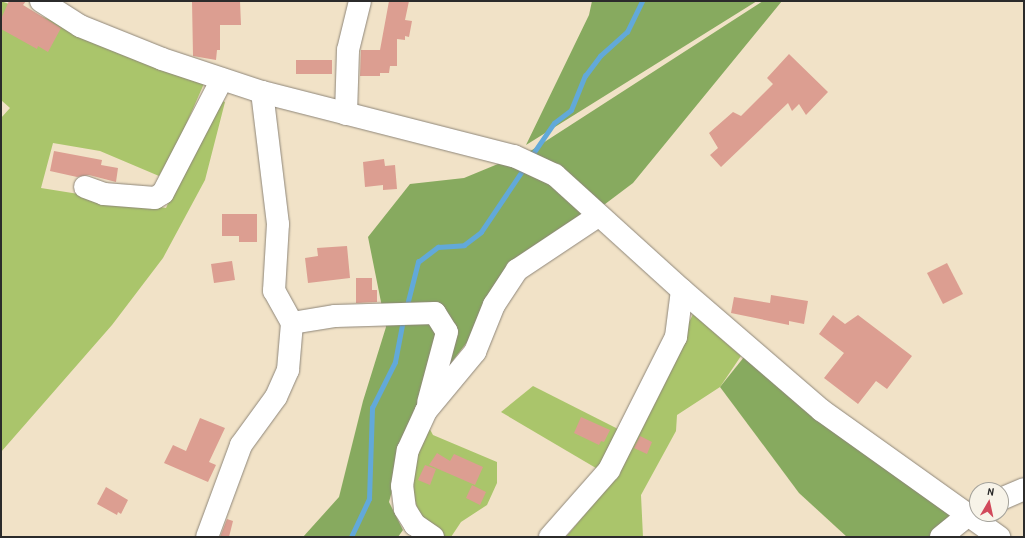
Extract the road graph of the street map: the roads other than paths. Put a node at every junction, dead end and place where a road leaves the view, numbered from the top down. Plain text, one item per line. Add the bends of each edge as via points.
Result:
1 (41, 1) edge
2 (360, 1) edge
3 (222, 79) junction
4 (262, 92) junction
5 (346, 114) junction
6 (85, 187) dead end
7 (598, 216) junction
8 (682, 290) junction
9 (292, 323) junction
10 (426, 411) junction
11 (1024, 489) edge
12 (1009, 496) edge
13 (969, 509) edge
14 (969, 515) edge
15 (983, 522) edge
16 (207, 537) edge
17 (433, 537) edge
18 (550, 537) edge
19 (941, 537) edge
20 (999, 537) edge

1 - 3 street via 80,26 162,59
2 - 5 street via 348,50
3 - 4 street
3 - 6 street via 163,193 156,198 104,194
4 - 5 street
4 - 9 street via 278,224 274,291
5 - 7 street via 514,156 555,175
7 - 8 street
7 - 10 street via 517,270 494,305 475,352
8 - 13 street via 821,410
8 - 18 street via 676,337 609,470
9 - 10 street via 335,316 434,313 447,332
9 - 16 street via 288,370 276,398 241,445
10 - 17 street via 408,450 402,486 405,509 415,525
11 - 12 street
14 - 19 street
15 - 20 street

